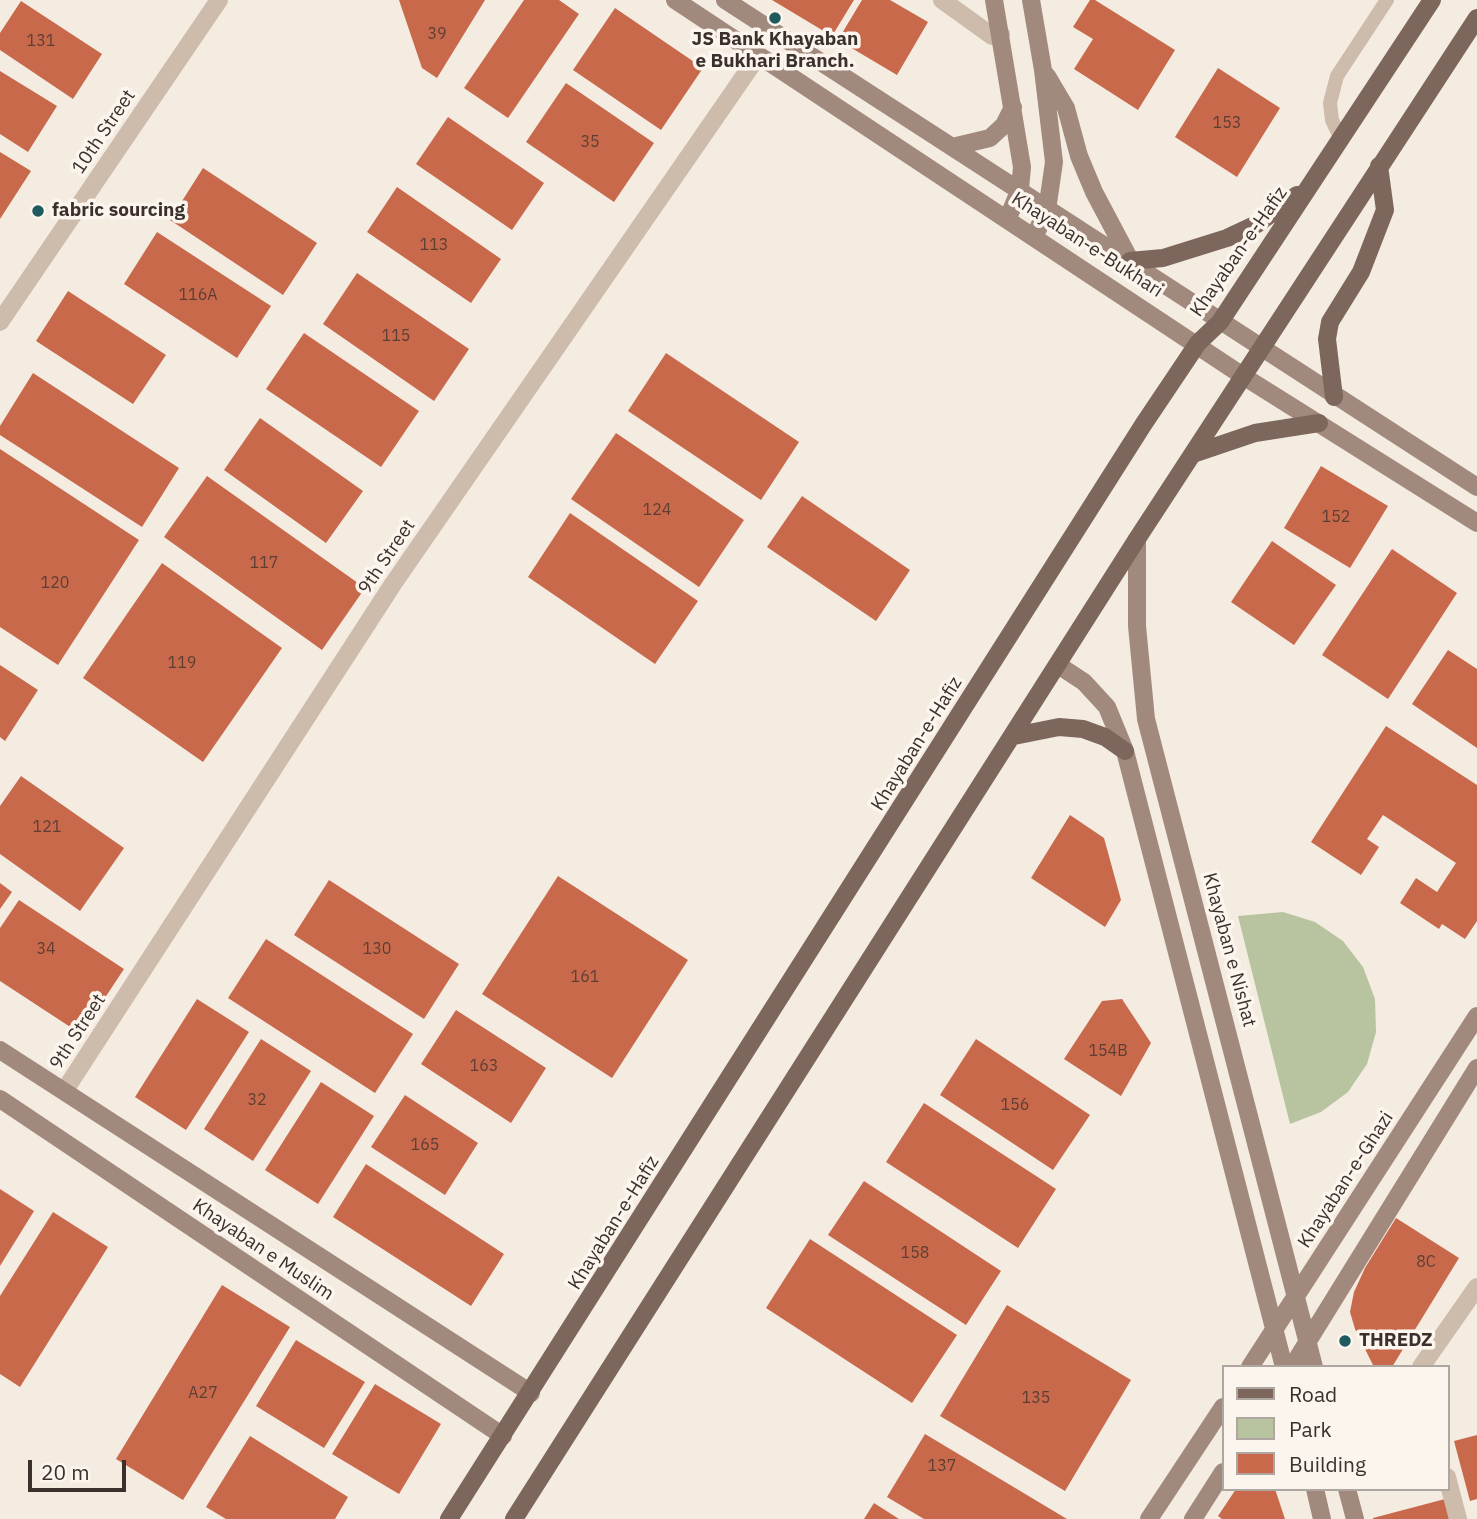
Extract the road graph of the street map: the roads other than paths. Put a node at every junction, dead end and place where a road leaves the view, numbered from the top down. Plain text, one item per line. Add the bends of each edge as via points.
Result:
1 (219, 0) edge
2 (675, 0) edge
3 (725, 0) edge
4 (942, 0) edge
5 (994, 0) edge
6 (1031, 0) edge
7 (1387, 0) edge
8 (1432, 0) edge
9 (1477, 18) edge
10 (1001, 34) junction
11 (758, 56) junction
12 (1043, 70) junction
13 (1013, 107) junction
14 (1341, 139) junction
15 (953, 147) junction
16 (1379, 166) junction
17 (1310, 184) junction
18 (1020, 188) junction
19 (1047, 210) junction
20 (1007, 218) junction
21 (1035, 236) junction
22 (1130, 261) junction
23 (1220, 321) junction
24 (0, 322) edge
25 (1198, 343) junction
26 (1261, 349) junction
27 (1243, 376) junction
28 (1334, 397) junction
29 (1319, 423) junction
30 (1193, 454) junction
31 (1477, 487) edge
32 (1477, 523) edge
33 (1137, 539) junction
34 (1058, 665) junction
35 (1014, 736) junction
36 (1125, 751) junction
37 (1477, 1016) edge
38 (0, 1050) edge
39 (1477, 1068) edge
40 (65, 1090) junction
41 (0, 1099) edge
42 (1477, 1287) edge
43 (1298, 1294) junction
44 (1275, 1328) junction
45 (1308, 1343) junction
46 (1251, 1365) edge
47 (1284, 1365) edge
48 (1293, 1365) edge
49 (1314, 1365) edge
50 (1422, 1365) edge
51 (531, 1393) junction
52 (1222, 1409) edge
53 (503, 1436) junction
54 (1222, 1474) edge
55 (1449, 1485) edge
56 (1315, 1491) edge
57 (1348, 1491) edge
58 (449, 1519) edge
59 (514, 1519) edge
60 (1149, 1519) edge
61 (1193, 1519) edge
62 (1322, 1519) edge
63 (1355, 1519) edge
64 (1458, 1519) edge

1 - 24 street, 10th Street
2 - 11 street, Khayaban-e-Bukhari
3 - 15 street, Khayaban-e-Bukhari
4 - 10 street via 992,36
5 - 10 street
6 - 12 street
7 - 14 lane via 1338,76 1331,103 1332,120
8 - 14 main road, Khayaban-e-Hafiz
9 - 16 main road
10 - 13 street
11 - 20 street, Khayaban-e-Bukhari
11 - 40 street, 9th Street via 393,584
12 - 19 street via 1054,162
12 - 22 street via 1066,108 1087,176
13 - 15 street via 990,138
13 - 18 street via 1021,151
14 - 17 main road, Khayaban-e-Hafiz
15 - 18 street, Khayaban-e-Bukhari
16 - 26 main road
16 - 28 main road via 1385,210 1361,272 1330,322 1327,339
17 - 22 main road via 1257,224 1227,238 1163,258
17 - 23 main road, Khayaban-e-Hafiz
18 - 19 street, Khayaban-e-Bukhari
18 - 20 street
19 - 21 street
19 - 22 street, Khayaban-e-Bukhari
20 - 21 street, Khayaban-e-Bukhari
21 - 25 street, Khayaban-e-Bukhari
22 - 23 street, Khayaban-e-Bukhari
23 - 25 main road, Khayaban-e-Hafiz
23 - 26 street, Khayaban-e-Bukhari
25 - 27 street, Khayaban-e-Bukhari
25 - 51 main road, Khayaban-e-Hafiz
26 - 27 main road
26 - 28 street, Khayaban-e-Bukhari
27 - 29 street, Khayaban-e-Bukhari
27 - 30 main road
28 - 31 street, Khayaban-e-Bukhari
29 - 30 main road via 1255,433
29 - 32 street, Khayaban-e-Bukhari
30 - 33 main road
33 - 34 main road
33 - 43 street, Khayaban e Nishat via 1137,626 1146,719
34 - 35 main road
34 - 36 street via 1084,682 1107,707
35 - 36 main road via 1059,727 1083,729
35 - 59 main road
36 - 44 street
37 - 43 street, Khayaban-e-Ghazi
38 - 40 street
39 - 45 street
40 - 51 street
41 - 53 street, Khayaban e Muslim
42 - 50 street
43 - 44 street, Khayaban-e-Ghazi
43 - 45 street, Khayaban e Nishat
44 - 46 street, Khayaban-e-Ghazi
44 - 47 street
45 - 48 street
45 - 49 street, Khayaban e Nishat
51 - 53 main road, Khayaban-e-Hafiz
52 - 60 street
53 - 58 main road, Khayaban-e-Hafiz
54 - 61 street
55 - 64 street
56 - 62 street
57 - 63 street

